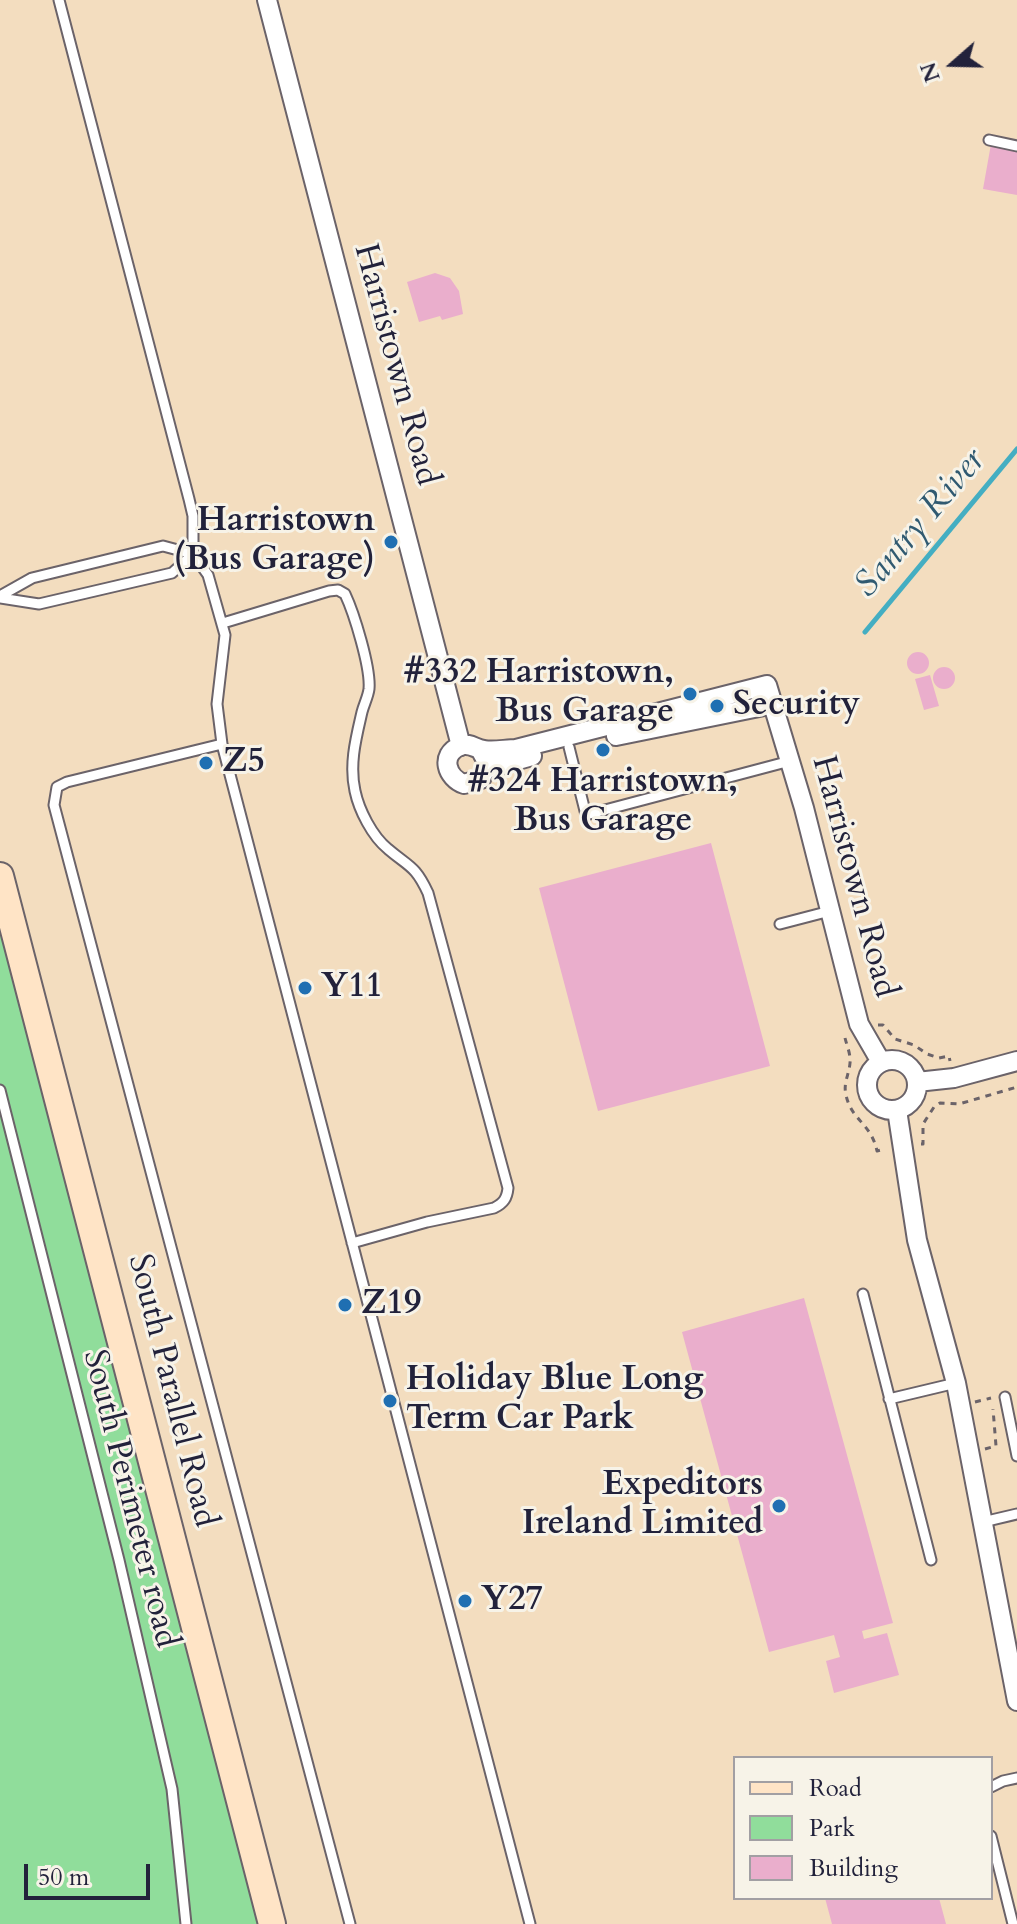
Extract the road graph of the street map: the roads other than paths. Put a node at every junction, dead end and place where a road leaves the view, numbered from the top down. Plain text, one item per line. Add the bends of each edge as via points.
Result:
1 (59, 0) edge
2 (267, 0) edge
3 (989, 140) dead end
4 (1017, 146) edge
5 (193, 554) junction
6 (0, 597) edge
7 (223, 623) junction
8 (774, 704) junction
9 (222, 744) junction
10 (461, 746) junction
11 (569, 747) junction
12 (484, 760) junction
13 (790, 761) junction
14 (0, 876) edge
15 (830, 911) junction
16 (780, 924) dead end
17 (1017, 1061) edge
18 (881, 1062) junction
19 (917, 1082) junction
20 (0, 1090) edge
21 (897, 1110) junction
22 (352, 1243) junction
23 (863, 1294) dead end
24 (956, 1383) junction
25 (1005, 1397) dead end
26 (889, 1399) junction
27 (1017, 1456) edge
28 (1017, 1514) edge
29 (983, 1522) junction
30 (931, 1560) dead end
31 (1010, 1628) edge
32 (1013, 1659) edge
33 (1017, 1701) edge
34 (1017, 1778) edge
35 (993, 1786) edge
36 (993, 1844) edge
37 (186, 1924) edge
38 (272, 1924) edge
39 (350, 1924) edge
40 (530, 1924) edge
41 (1013, 1924) edge

1 - 5 lane via 189,499
2 - 10 street, Harristown Road
3 - 4 lane
5 - 6 lane via 163,546 32,578
5 - 6 lane via 172,573 39,604
5 - 7 lane via 208,575
7 - 9 lane via 217,704
7 - 22 lane via 329,591 345,594 369,681 353,751 355,791 370,827 384,846 410,863 428,893 508,1188 503,1203 494,1208
8 - 11 street, Harristown Road
8 - 12 street, Harristown Road via 767,685
8 - 13 street, Harristown Road
9 - 22 lane
9 - 39 lane via 67,782 57,787 54,805
10 - 12 street, Harristown Road via 472,745
10 - 12 street, Harristown Road via 448,760 453,778 464,784 481,779
11 - 12 street, Harristown Road
11 - 13 lane via 586,815
13 - 15 street, Harristown Road
14 - 38 main road, South Parallel Road
15 - 16 lane
15 - 18 street, Harristown Road via 859,1024
17 - 19 street
18 - 19 street via 903,1062
18 - 21 street via 869,1076 869,1095 881,1108
19 - 21 street via 914,1098
20 - 37 lane, South Perimeter road via 172,1789
21 - 24 street via 917,1240
22 - 40 lane
23 - 26 lane
24 - 26 lane
24 - 29 street
25 - 27 lane
26 - 30 lane
28 - 29 lane
29 - 31 street
31 - 32 street
32 - 33 street
34 - 35 lane
36 - 41 lane

